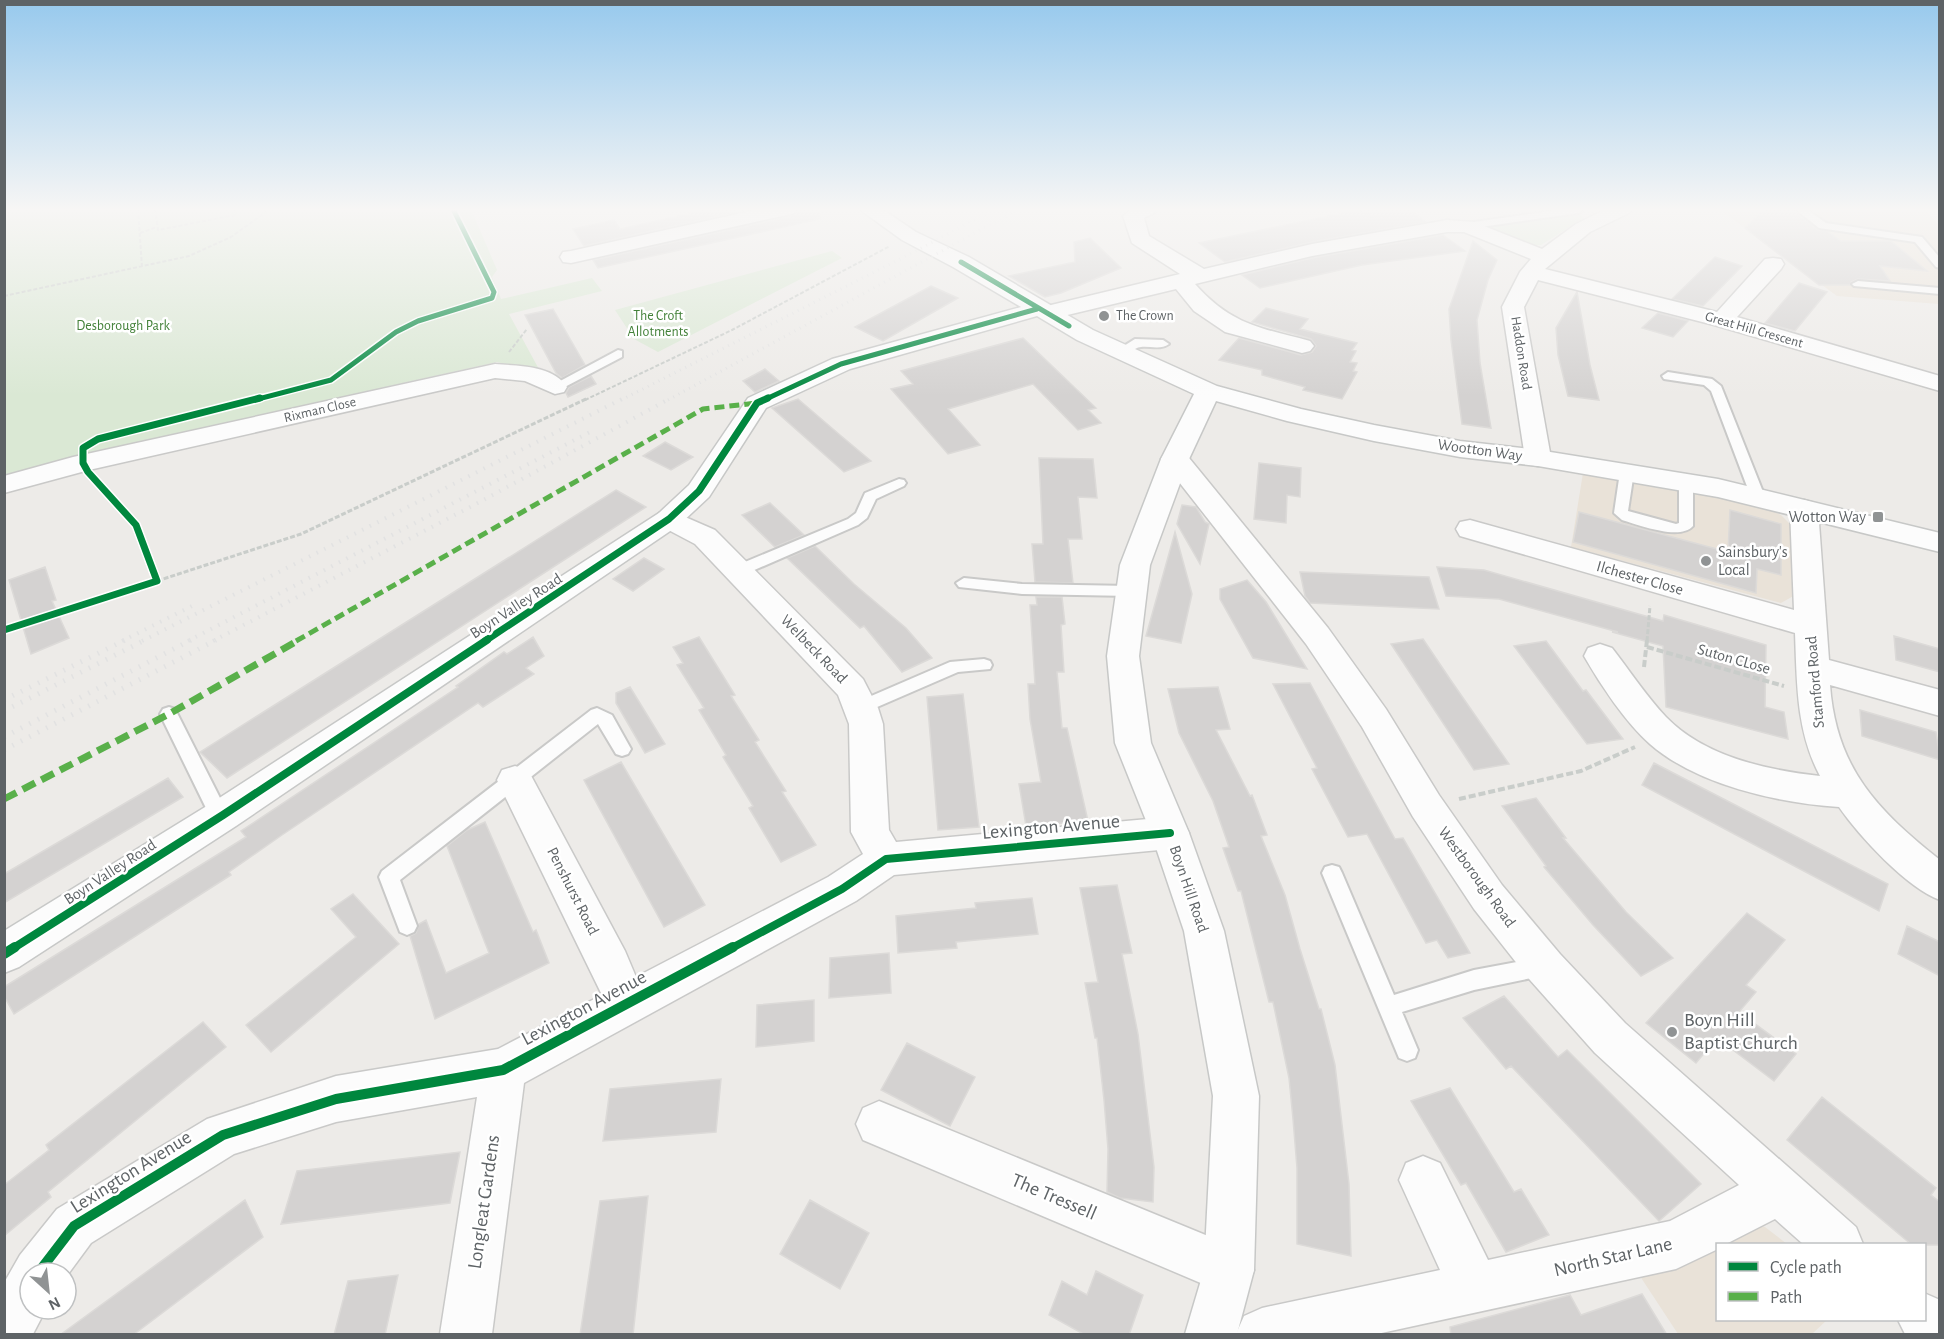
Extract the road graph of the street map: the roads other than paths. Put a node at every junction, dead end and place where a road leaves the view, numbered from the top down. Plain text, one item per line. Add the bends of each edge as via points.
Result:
1 (979, 271) edge
2 (1181, 271) edge
3 (1217, 271) edge
4 (1534, 271) edge
5 (1563, 271) edge
6 (1766, 271) edge
7 (1189, 278) junction
8 (1858, 284) dead end
9 (1940, 291) edge
10 (1048, 309) junction
11 (1722, 320) junction
12 (1162, 344) dead end
13 (1302, 346) dead end
14 (1123, 352) junction
15 (618, 354) dead end
16 (1668, 376) dead end
17 (1940, 384) edge
18 (555, 387) joint
19 (1208, 391) junction
20 (1538, 458) junction
21 (1175, 459) junction
22 (1627, 479) junction
23 (899, 483) dead end
24 (4, 485) edge
25 (1686, 489) junction
26 (1758, 497) junction
27 (1804, 509) junction
28 (669, 519) junction
29 (1470, 529) dead end
30 (1940, 543) edge
31 (738, 571) junction
32 (964, 583) dead end
33 (1131, 591) junction
34 (1810, 626) junction
35 (1600, 656) dead end
36 (984, 665) dead end
37 (1813, 681) junction
38 (1940, 703) edge
39 (861, 708) junction
40 (169, 714) dead end
41 (622, 749) dead end
42 (515, 780) junction
43 (1850, 793) junction
44 (223, 815) junction
45 (1170, 833) junction
46 (886, 859) junction
47 (1332, 873) dead end
48 (1940, 883) edge
49 (407, 926) dead end
50 (4, 954) edge
51 (1545, 967) junction
52 (627, 1004) junction
53 (1390, 1006) junction
54 (1407, 1050) dead end
55 (503, 1070) junction
56 (879, 1124) dead end
57 (1423, 1180) dead end
58 (1778, 1191) junction
59 (1837, 1243) edge
60 (47, 1261) edge
61 (1229, 1270) junction
62 (1475, 1288) junction
63 (1926, 1321) edge
64 (1940, 1333) edge
65 (465, 1335) edge
66 (1211, 1335) edge
67 (1262, 1335) edge

1 - 10 street, Wootton Way
2 - 7 street
3 - 7 street, Boyn Valley Road
4 - 20 street, Haddon Road via 1513,307
5 - 11 street, Great Hill Crescent
6 - 11 street
7 - 10 street, Boyn Valley Road
7 - 13 street via 1203,306 1233,327
8 - 9 lane
10 - 14 street, Wootton Way via 1085,335
10 - 28 street, Boyn Valley Road via 840,364 757,403 699,491
11 - 17 street, Great Hill Crescent
12 - 14 lane via 1135,343
14 - 19 street, Wootton Way
15 - 18 lane
16 - 26 lane via 1708,382 1717,389
18 - 24 street, Rixman Close via 530,374 495,371 83,463
19 - 20 street, Wootton Way via 1374,433
19 - 21 street, Boyn Hill Road
20 - 22 street, Wootton Way
21 - 33 street, Boyn Hill Road via 1135,565
21 - 51 street, Westborough Road via 1317,636 1488,897
22 - 25 street, Wootton Way
22 - 25 lane via 1621,513 1677,530 1686,526
23 - 31 lane via 870,496 862,515 853,522
25 - 26 street, Wootton Way
26 - 27 street, Wootton Way
27 - 30 street, Wootton Way
27 - 34 street, Stamford Road
28 - 31 street, Welbeck Road via 705,537
28 - 44 street, Boyn Valley Road
29 - 34 street, Ilchester Close
31 - 39 street, Welbeck Road via 851,688
32 - 33 lane via 1022,589
33 - 45 street, Boyn Hill Road via 1122,656 1133,743
34 - 37 street, Stamford Road
35 - 43 street via 1663,734 1698,756 1743,776 1817,792
36 - 39 lane via 956,666
37 - 38 street
37 - 43 street, Stamford Road via 1823,745
39 - 46 street, Welbeck Road via 866,724 870,832
40 - 44 lane via 213,803
41 - 42 lane via 606,720 597,714
42 - 49 lane via 389,877
42 - 52 street, Penshurst Road
43 - 48 street, Stamford Road via 1889,839
44 - 50 street, Boyn Valley Road
45 - 46 street, Lexington Avenue
45 - 61 street, Boyn Hill Road via 1204,931 1236,1096
46 - 52 street, Lexington Avenue via 842,889
47 - 53 lane
51 - 53 lane via 1474,980
51 - 58 street, Westborough Road via 1610,1038
52 - 55 street, Lexington Avenue
53 - 54 lane
55 - 60 street, Lexington Avenue via 336,1099 223,1135 74,1226
55 - 65 street, Longleat Gardens
56 - 61 street, The Tressell
57 - 62 street
58 - 59 street, Westborough Road
58 - 62 street, North Star Lane via 1676,1244
61 - 66 street, Boyn Hill Road
62 - 67 street, North Star Lane
63 - 64 street

